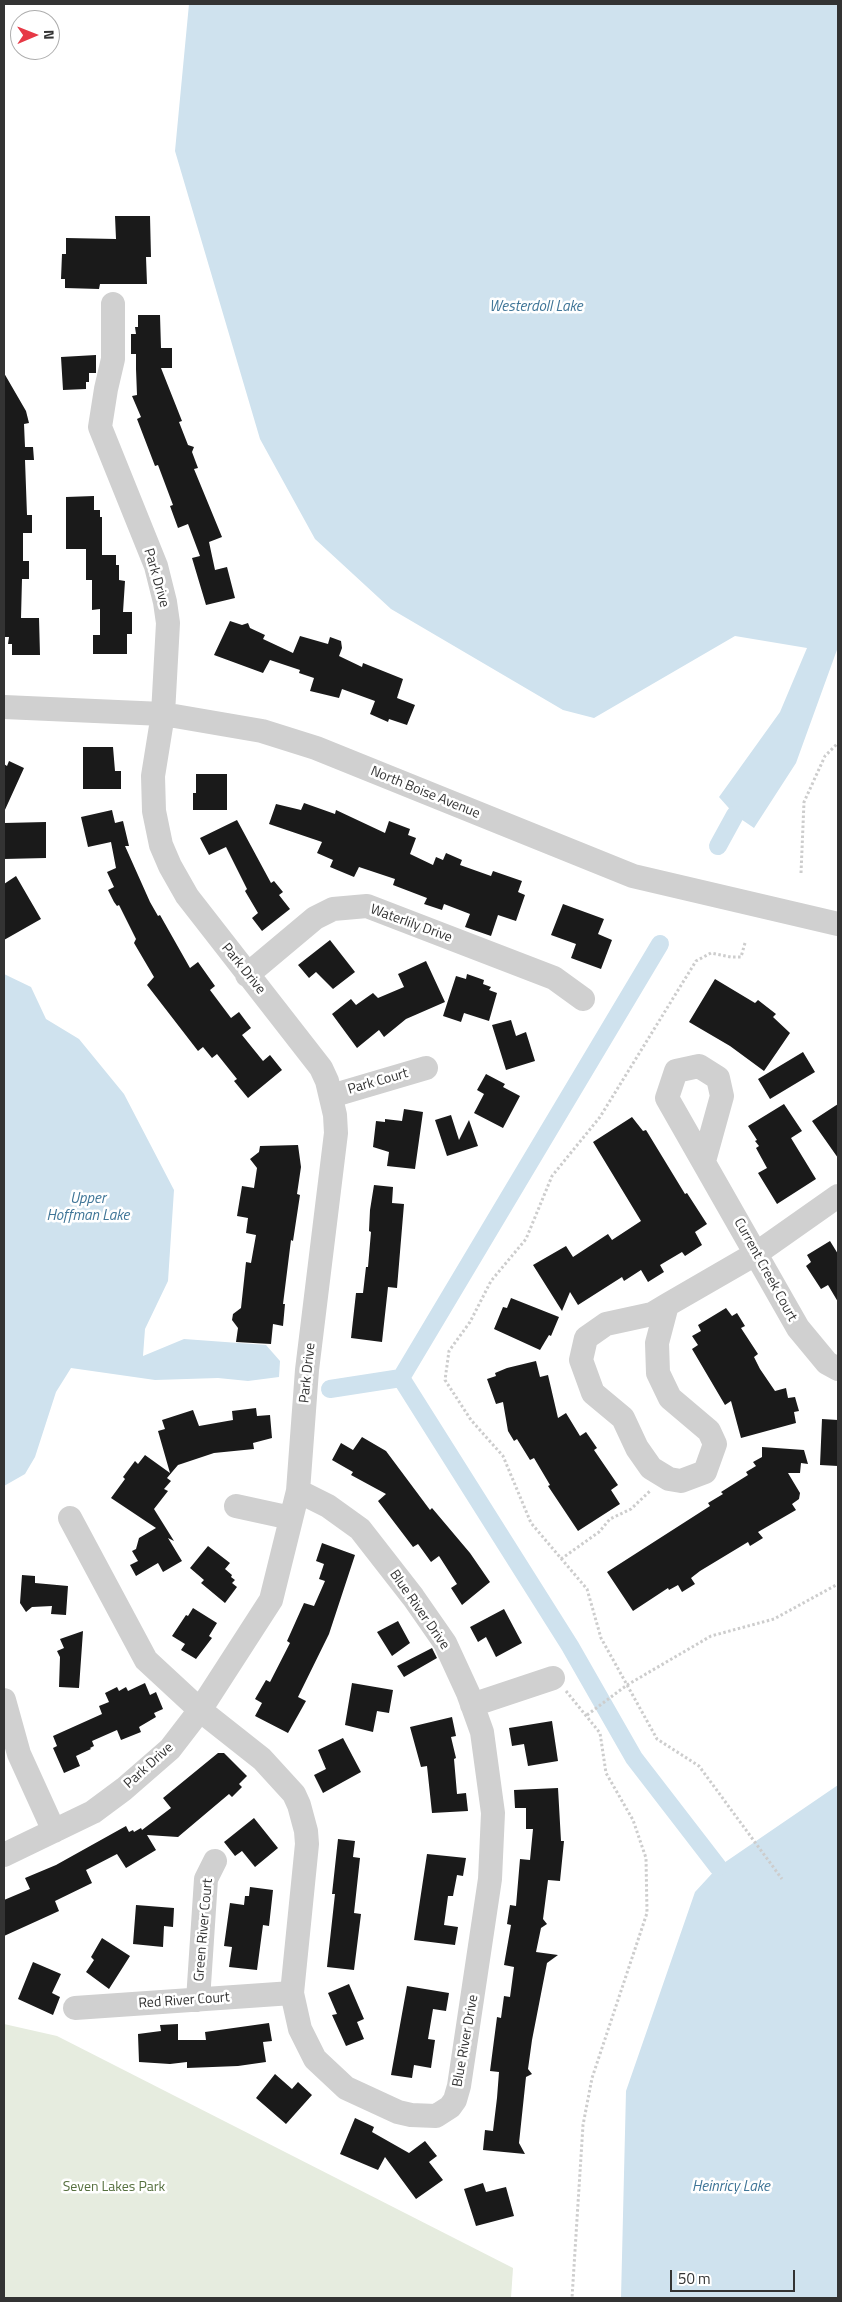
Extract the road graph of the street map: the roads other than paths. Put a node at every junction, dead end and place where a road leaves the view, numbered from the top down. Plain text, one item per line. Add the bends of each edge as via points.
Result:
1 (113, 304) dead end
2 (4, 706) edge
3 (163, 714) junction
4 (838, 924) edge
5 (247, 975) junction
6 (583, 1000) dead end
7 (426, 1068) dead end
8 (330, 1096) junction
9 (704, 1161) dead end
10 (838, 1196) edge
11 (757, 1253) junction
12 (667, 1305) junction
13 (838, 1369) edge
14 (298, 1492) junction
15 (236, 1506) dead end
16 (70, 1518) dead end
17 (292, 1518) junction
18 (553, 1678) road end
19 (4, 1700) edge
20 (472, 1705) junction
21 (200, 1710) junction
22 (54, 1831) junction
23 (4, 1855) edge
24 (215, 1861) dead end
25 (292, 1993) junction
26 (198, 2000) junction
27 (75, 2008) dead end

1 - 3 street, Park Drive via 113,359 100,428 156,566 166,602 168,623
2 - 3 street, North Boise Avenue
3 - 4 street, North Boise Avenue via 232,724 299,742 633,876
3 - 5 street, Park Drive via 153,797 161,845 187,896
5 - 6 street, Waterlily Drive via 315,918 333,908 367,906 554,978
5 - 8 street, Park Drive via 321,1068
7 - 8 street, Park Court
8 - 14 street, Park Drive via 336,1124 334,1158 307,1370
9 - 11 street, Current Creek Court
10 - 11 street
11 - 12 street
11 - 13 street, Current Creek Court via 798,1328 827,1363
12 - 12 street via 652,1314 606,1324 586,1338 581,1360 594,1393 623,1418 651,1468 669,1480 681,1481 705,1472 715,1444 709,1431 670,1398 658,1373 657,1342
14 - 17 street, Park Drive
14 - 20 street, Blue River Drive via 328,1506 360,1530 445,1643
15 - 17 street
16 - 21 street, Blue River Drive via 146,1660
17 - 21 street, Park Drive via 271,1600
18 - 20 street
19 - 22 street via 19,1754
20 - 25 street, Blue River Drive via 482,1732 490,1785 493,1847 463,2069 455,2100 436,2116 411,2115 346,2088 315,2059 307,2045
21 - 22 street, Park Drive via 170,1749 124,1789 93,1812
21 - 25 street, Blue River Drive via 262,1759 294,1794 303,1818 307,1844
22 - 23 street, Park Drive
24 - 26 street, Green River Court via 206,1879
25 - 26 street, Red River Court
26 - 27 street, Red River Court

